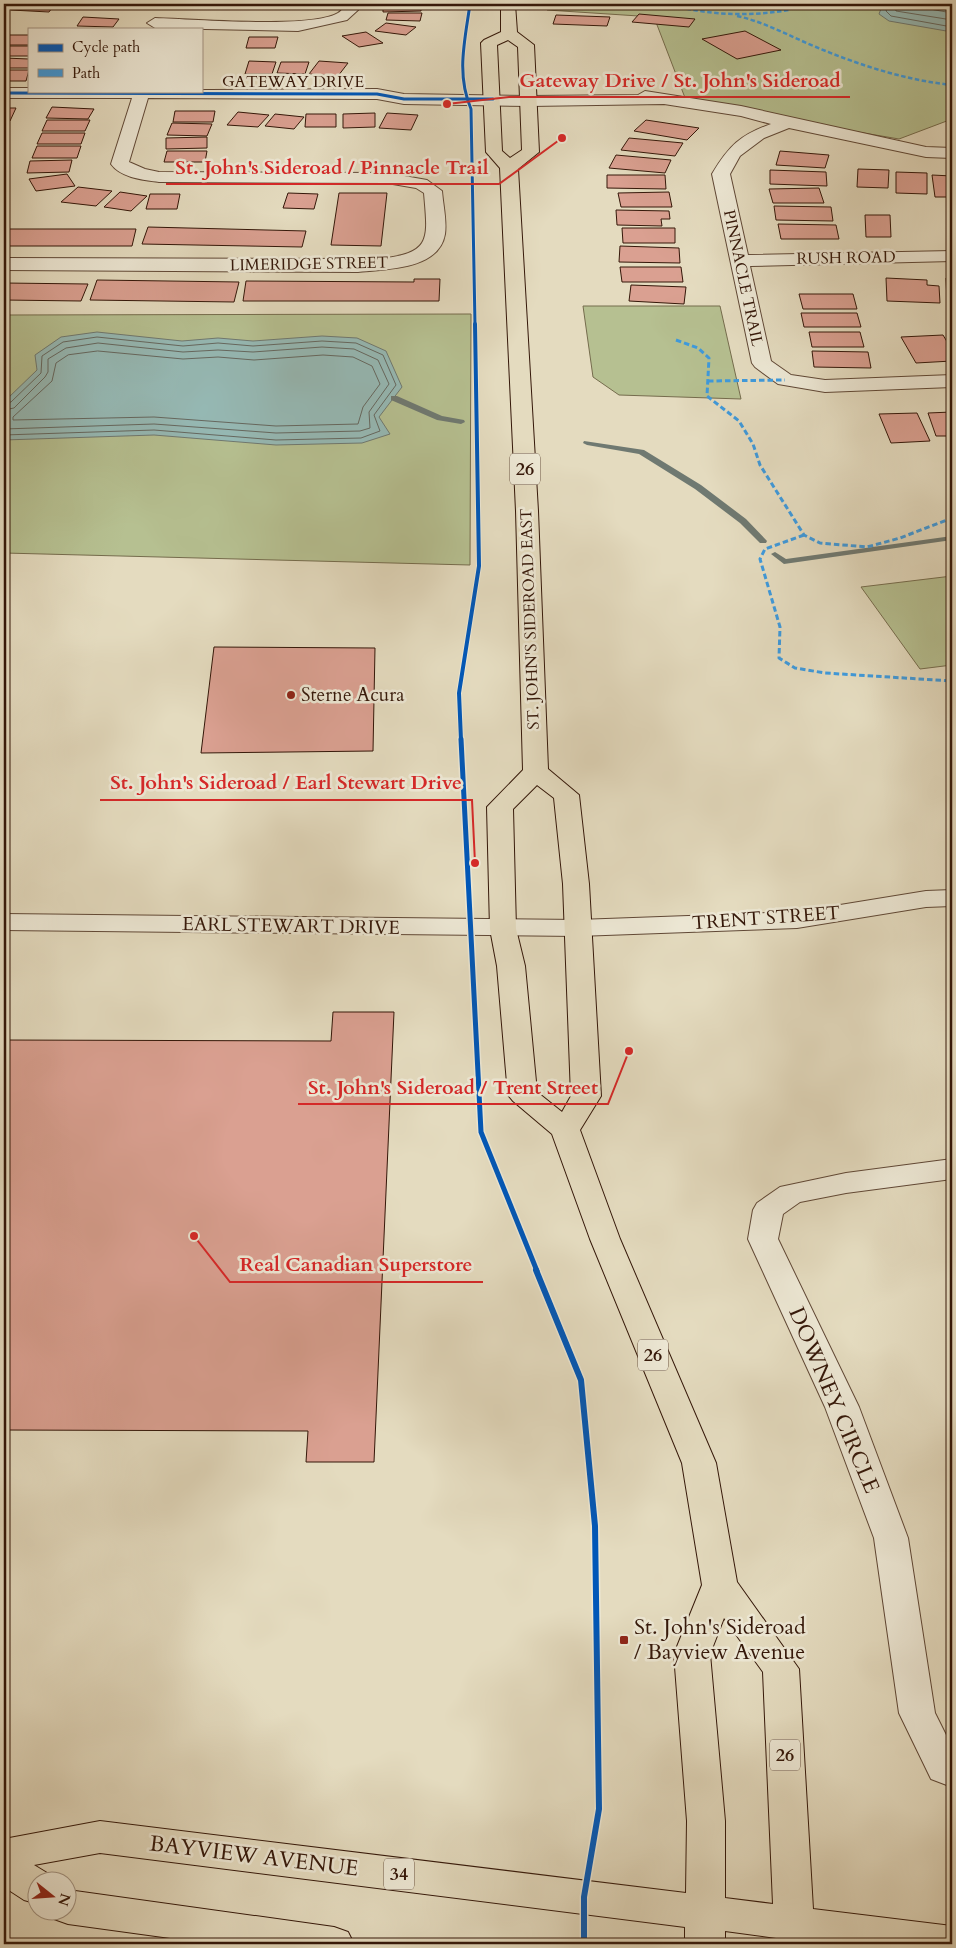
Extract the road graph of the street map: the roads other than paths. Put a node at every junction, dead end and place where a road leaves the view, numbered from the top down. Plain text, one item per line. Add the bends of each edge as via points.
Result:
1 (351, 4) edge
2 (508, 4) edge
3 (156, 21) edge
4 (510, 34) junction
5 (141, 92) edge
6 (4, 94) edge
7 (492, 95) junction
8 (529, 95) junction
9 (788, 124) junction
10 (952, 153) edge
11 (509, 167) junction
12 (952, 256) edge
13 (740, 261) junction
14 (4, 264) edge
15 (952, 381) edge
16 (536, 772) junction
17 (952, 898) edge
18 (4, 922) edge
19 (578, 928) junction
20 (503, 929) junction
21 (565, 1130) junction
22 (952, 1169) edge
23 (720, 1585) junction
24 (952, 1772) edge
25 (4, 1855) edge
26 (4, 1867) edge
27 (28, 1882) edge
28 (78, 1908) edge
29 (705, 1928) edge
30 (795, 1934) edge
31 (952, 1943) edge
32 (334, 1944) edge

1 - 3 street via 350,10 342,17 298,26
2 - 4 main road
4 - 7 main road via 489,44
4 - 8 main road via 526,44
5 - 6 street, GATEWAY DRIVE
5 - 7 street, GATEWAY DRIVE via 377,94 404,99
5 - 14 street, LIMERIDGE STREET via 120,164 128,170 159,177 406,180 433,191 436,236 430,248 400,261 358,266
7 - 8 street, PINNACLE TRAIL
7 - 11 main road via 494,152
8 - 9 street, PINNACLE TRAIL via 664,99 741,111
8 - 11 main road via 531,152
9 - 10 street, PINNACLE TRAIL via 926,152
9 - 13 street, PINNACLE TRAIL via 758,134 733,153 721,174
11 - 16 main road, ST. JOHN'S SIDEROAD EAST / 26 via 527,511
12 - 13 street, RUSH ROAD
13 - 15 street, PINNACLE TRAIL via 762,363 785,380 825,386
16 - 19 main road via 566,795
16 - 20 main road via 500,806
17 - 19 street, TRENT STREET via 926,898 798,920
18 - 20 street, EARL STEWART DRIVE
19 - 20 street, EARL STEWART DRIVE
19 - 21 main road via 586,1096
20 - 21 main road via 511,966 523,1095
21 - 23 main road, 26 via 605,1240 699,1463
22 - 24 street, DOWNEY CIRCLE via 791,1194 768,1210 763,1239 842,1407 891,1538 917,1713 944,1768
23 - 29 main road via 692,1654 706,1821
23 - 30 main road, 26 via 781,1669
25 - 29 main road, BAYVIEW AVENUE / 34 via 100,1837
26 - 27 main road
28 - 32 main road
29 - 30 main road, BAYVIEW AVENUE / 34
30 - 31 main road, BAYVIEW AVENUE / 34

